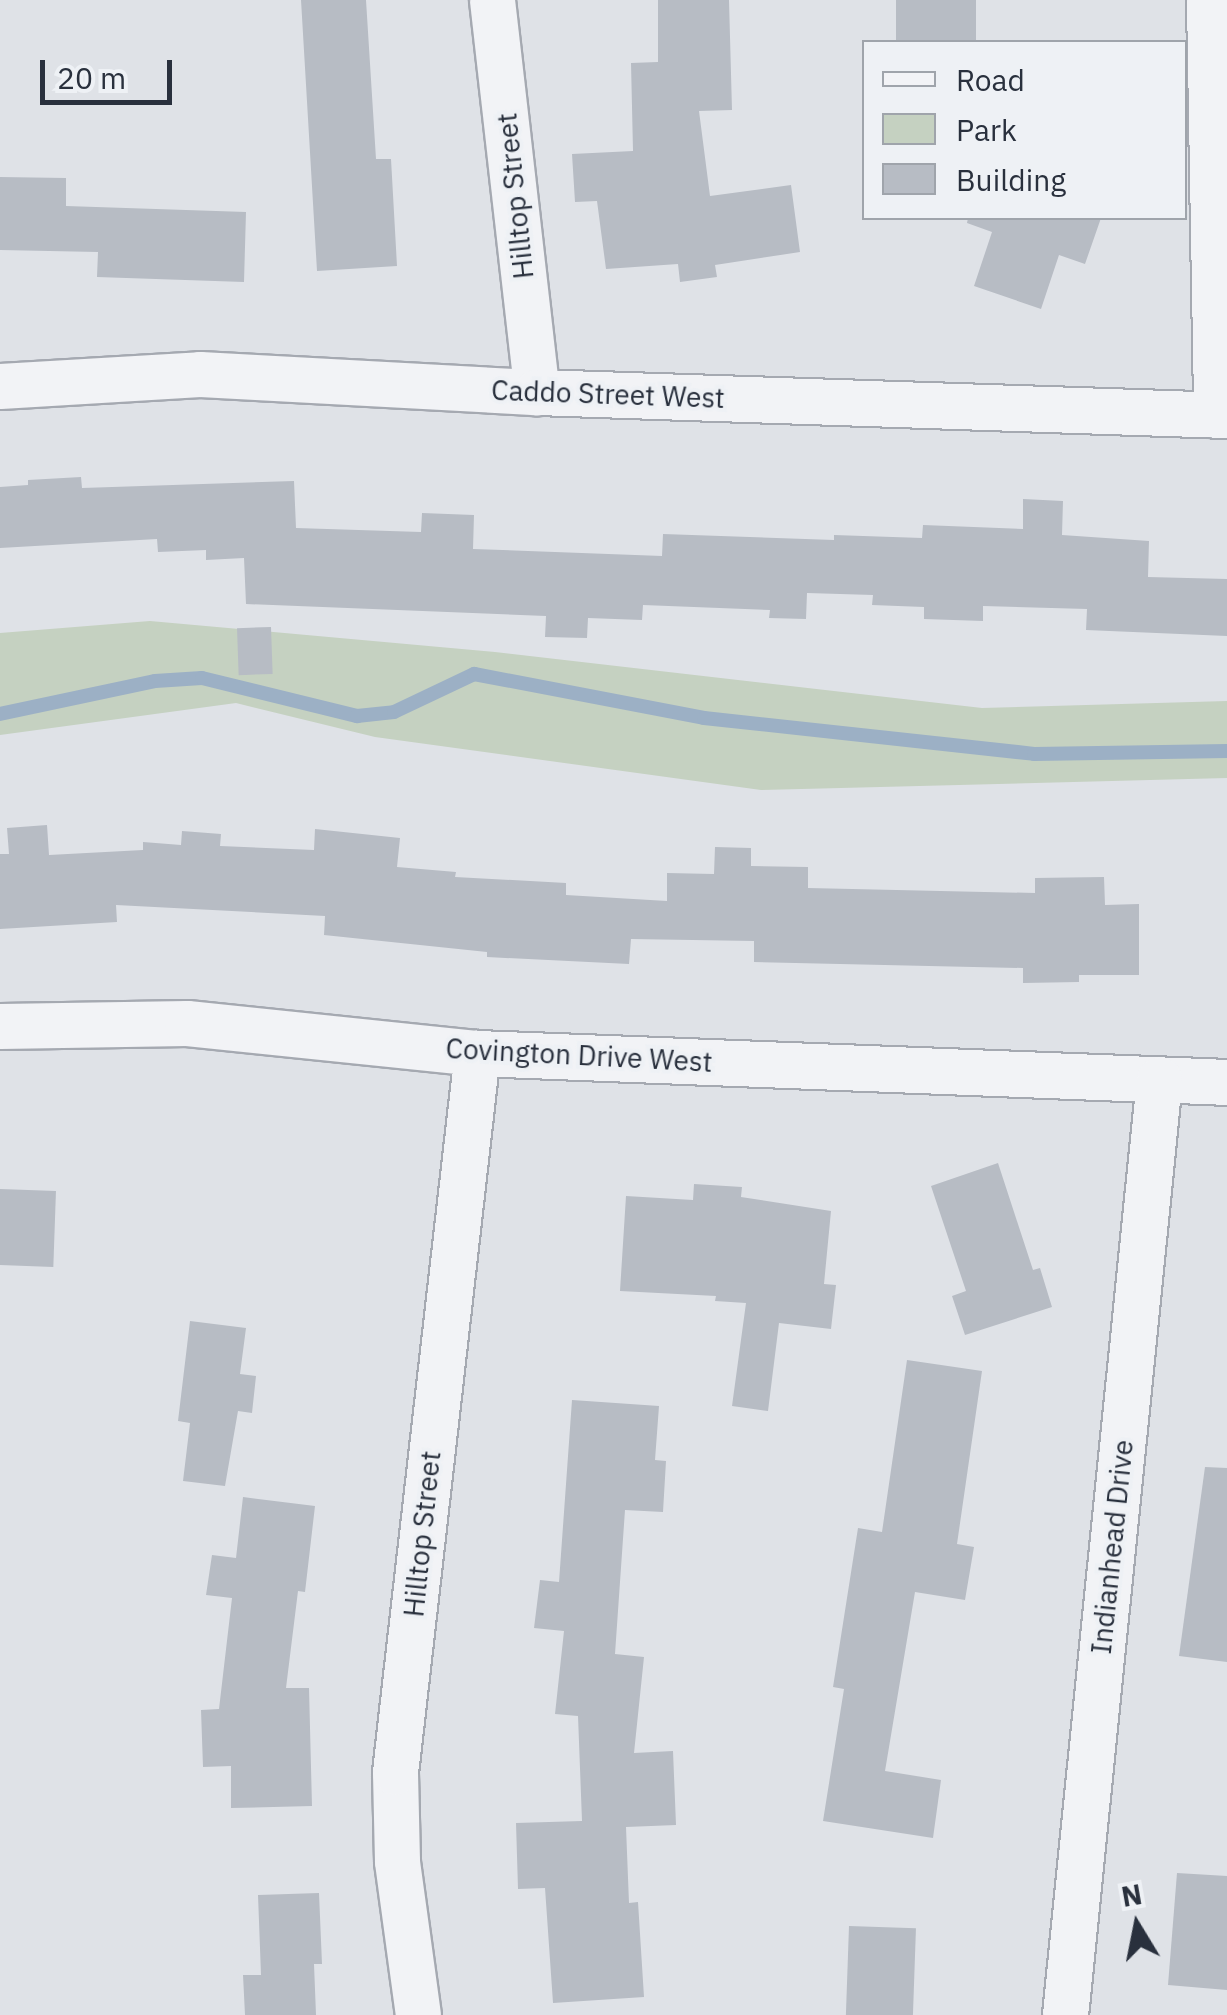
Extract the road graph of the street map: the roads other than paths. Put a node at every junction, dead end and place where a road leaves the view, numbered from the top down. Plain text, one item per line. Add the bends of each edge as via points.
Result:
1 (492, 0) edge
2 (1210, 0) edge
3 (0, 386) edge
4 (537, 392) junction
5 (1222, 415) edge
6 (0, 1026) edge
7 (476, 1053) junction
8 (1159, 1080) junction
9 (1227, 1082) edge
10 (418, 2015) edge
11 (1065, 2015) edge

1 - 4 street, Hilltop Street
2 - 5 street
3 - 4 street, Caddo Street West via 200,374
4 - 5 street, Caddo Street West
6 - 7 street, Covington Drive West via 187,1023
7 - 8 street, Covington Drive West
7 - 10 street, Hilltop Street via 395,1772 398,1861
8 - 9 street, Covington Drive West
8 - 11 street, Indianhead Drive

